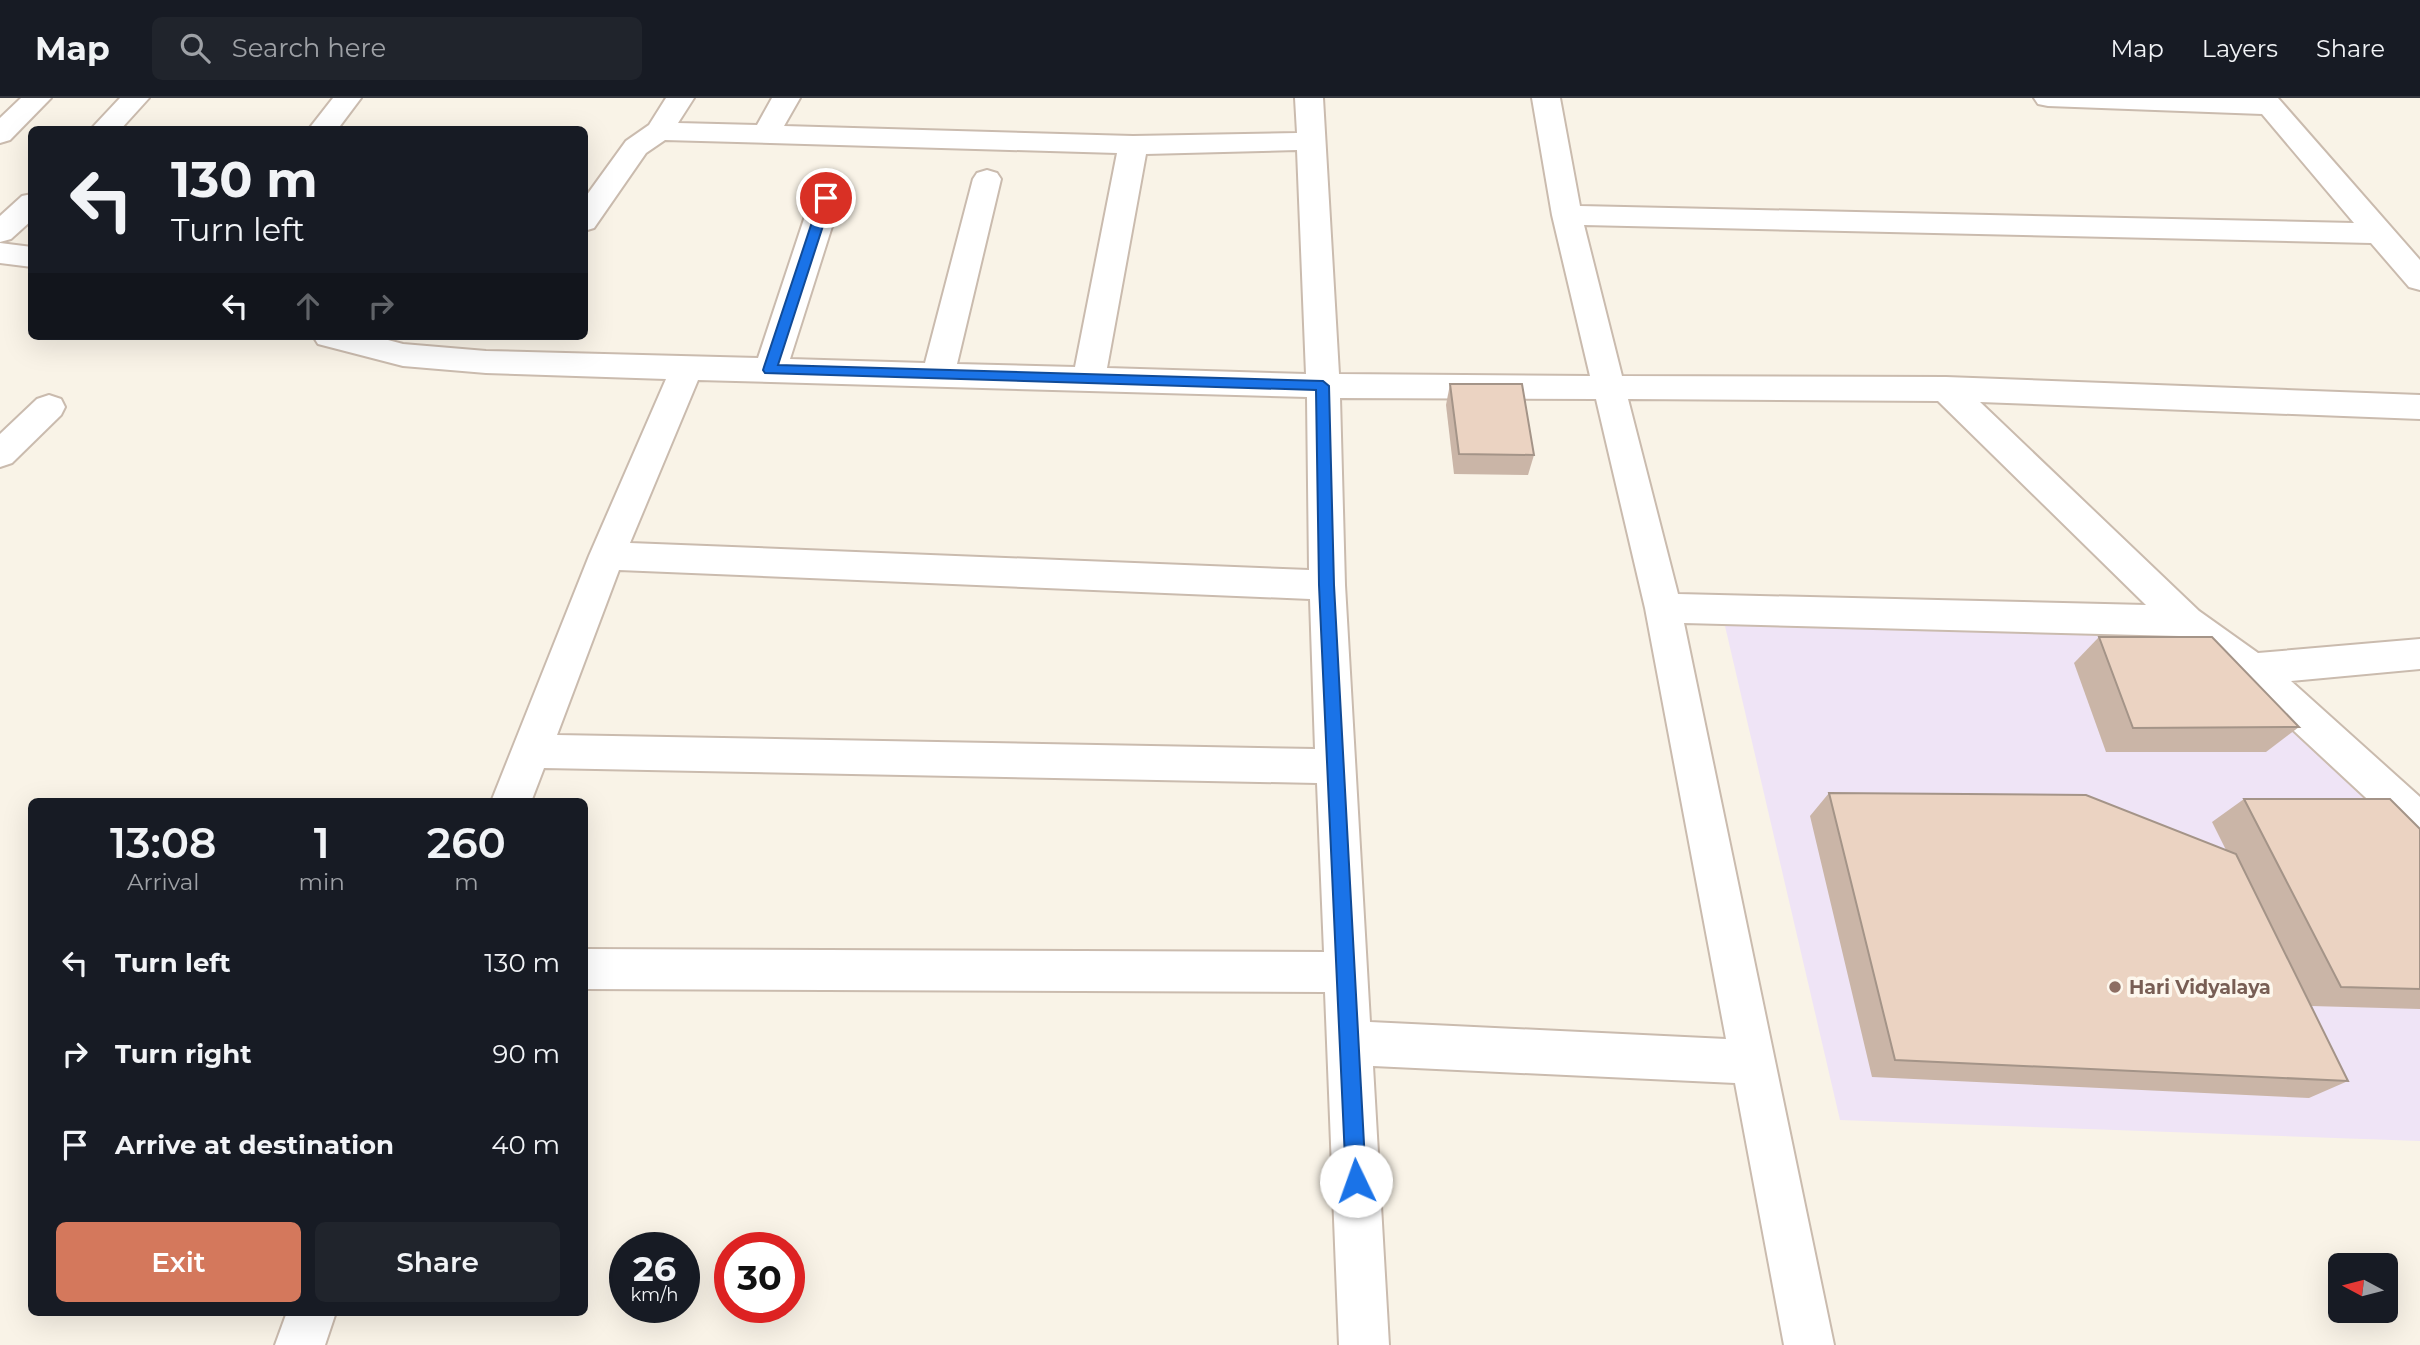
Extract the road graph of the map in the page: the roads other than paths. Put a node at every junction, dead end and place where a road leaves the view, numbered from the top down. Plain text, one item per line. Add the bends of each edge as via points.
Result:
1 (37, 98) edge
2 (135, 98) edge
3 (347, 98) edge
4 (680, 98) edge
5 (786, 98) edge
6 (1309, 98) edge
7 (1546, 98) edge
8 (2048, 98) edge
9 (2266, 102) edge
10 (108, 126) edge
11 (325, 126) edge
12 (659, 131) junction
13 (0, 134) edge
14 (765, 135) junction
15 (1310, 141) junction
16 (1133, 145) junction
17 (987, 179) dead end
18 (826, 198) dead end
19 (28, 207) edge
20 (588, 215) edge
21 (1567, 215) junction
22 (0, 232) edge
23 (2381, 233) junction
24 (0, 254) edge
25 (28, 257) edge
26 (2420, 280) edge
27 (345, 340) edge
28 (495, 349) edge
29 (687, 368) junction
30 (770, 370) junction
31 (939, 373) junction
32 (1089, 378) junction
33 (1323, 386) junction
34 (1612, 389) junction
35 (1946, 389) junction
36 (50, 407) dead end
37 (2420, 407) edge
38 (0, 454) edge
39 (607, 556) junction
40 (1327, 585) junction
41 (1664, 608) junction
42 (2186, 621) junction
43 (2420, 654) edge
44 (2252, 669) junction
45 (531, 751) junction
46 (1336, 766) junction
47 (513, 798) edge
48 (2420, 822) edge
49 (588, 969) edge
50 (1346, 971) junction
51 (1350, 1044) junction
52 (1753, 1062) junction
53 (311, 1316) edge
54 (300, 1345) edge
55 (1364, 1345) edge
56 (1809, 1345) edge

1 - 13 street
2 - 10 street
3 - 11 street
4 - 12 street
5 - 14 street
6 - 15 street
7 - 21 street
8 - 9 street
9 - 23 street
12 - 14 street
12 - 20 street via 636,147
14 - 16 street
15 - 16 street
15 - 33 street
16 - 32 street
17 - 31 street
18 - 30 street
19 - 22 street
21 - 23 street
21 - 34 street
23 - 26 street
24 - 25 street
27 - 28 street via 403,355
28 - 29 street
29 - 30 street
29 - 39 street
30 - 31 street
31 - 32 street
32 - 33 street
33 - 34 street
33 - 40 street
34 - 35 street
34 - 41 street
35 - 37 street
35 - 42 street
36 - 38 street
39 - 40 street
39 - 45 street
40 - 46 street
41 - 42 street
41 - 52 street
42 - 44 street
43 - 44 street
44 - 48 street
45 - 46 street
45 - 47 street
46 - 50 street
49 - 50 street
50 - 51 street
51 - 52 street
51 - 55 street
52 - 56 street
53 - 54 street

